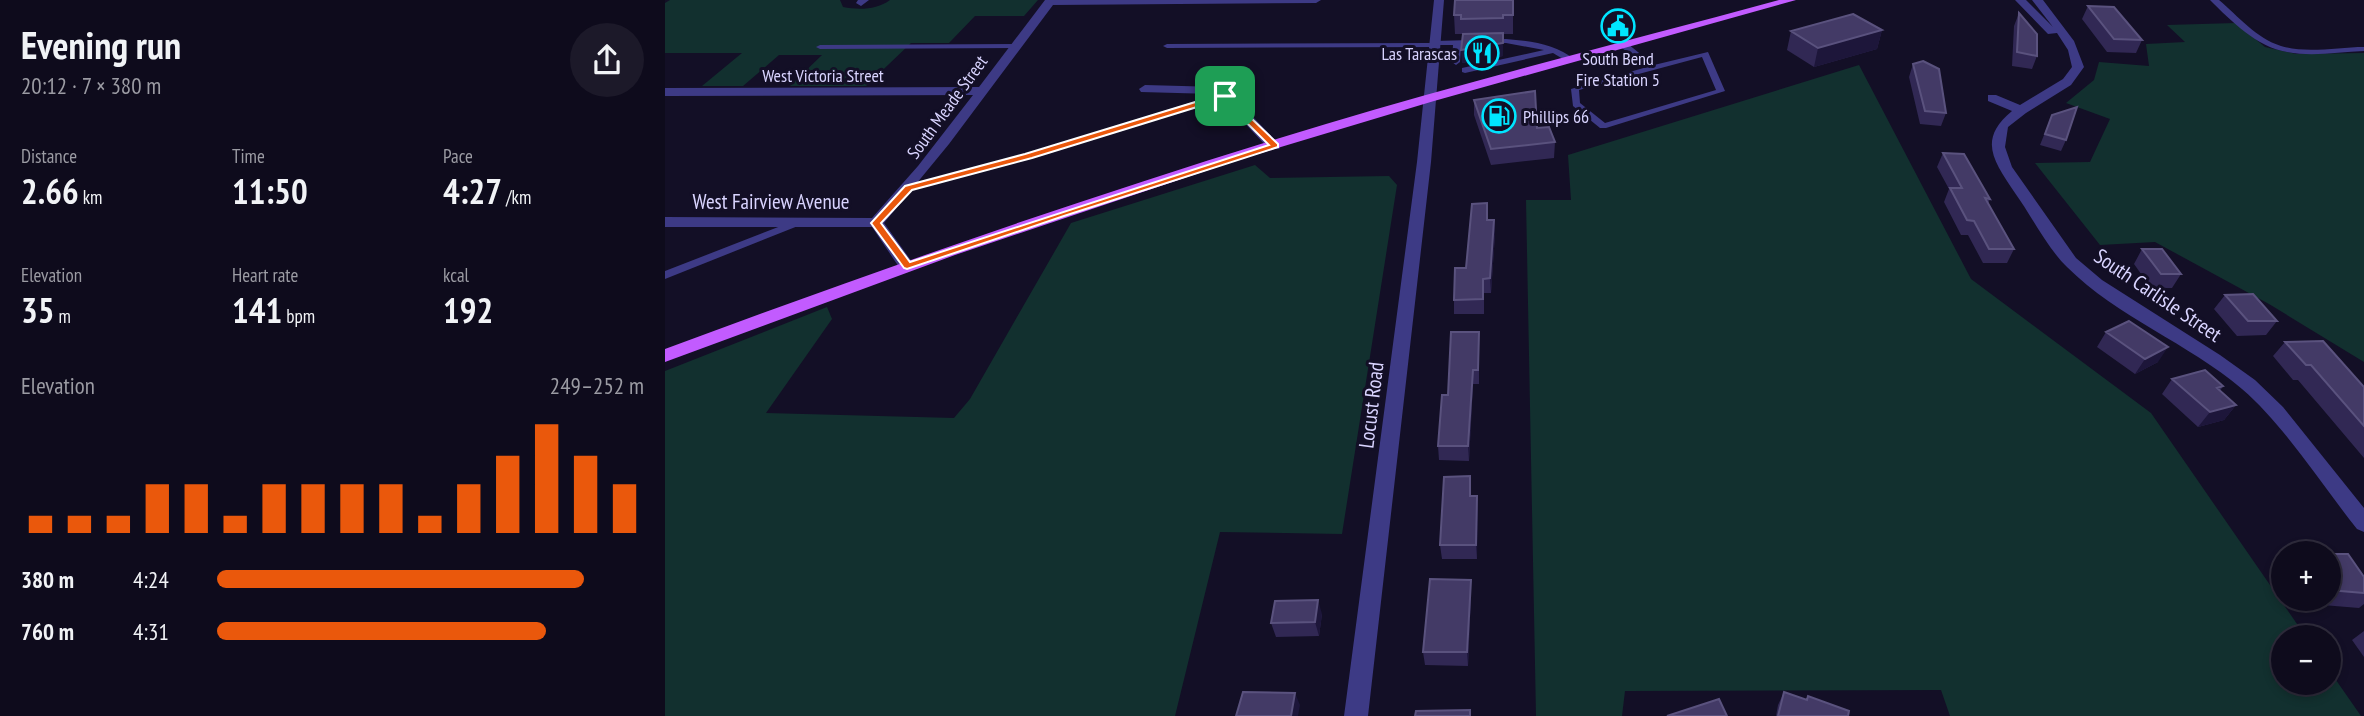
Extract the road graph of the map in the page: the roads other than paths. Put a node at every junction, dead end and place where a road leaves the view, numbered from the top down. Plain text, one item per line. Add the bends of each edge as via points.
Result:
1 (1245, 0) edge
2 (1317, 0) edge
3 (1439, 0) edge
4 (1791, 0) edge
5 (2020, 0) edge
6 (2036, 0) edge
7 (2214, 0) edge
8 (1051, 1) edge
9 (1457, 42) junction
10 (2066, 42) junction
11 (1435, 44) junction
12 (1015, 46) junction
13 (1167, 46) dead end
14 (1625, 46) junction
15 (820, 47) dead end
16 (1557, 49) junction
17 (2364, 49) edge
18 (1571, 60) junction
19 (1505, 61) junction
20 (1456, 62) dead end
21 (1653, 68) junction
22 (1465, 70) dead end
23 (1520, 74) junction
24 (1145, 89) dead end
25 (982, 91) junction
26 (665, 92) edge
27 (1225, 96) junction
28 (1992, 98) dead end
29 (1429, 99) junction
30 (2021, 110) junction
31 (1275, 146) junction
32 (908, 188) junction
33 (665, 222) edge
34 (799, 222) junction
35 (876, 223) junction
36 (907, 266) junction
37 (665, 275) edge
38 (665, 356) edge
39 (2364, 523) edge
40 (1356, 716) edge

1 - 2 street
1 - 8 street
3 - 11 street, Locust Road
4 - 14 main road
5 - 10 street via 2045,28
6 - 10 street via 2060,26
7 - 17 lane via 2278,47
8 - 12 street, South Meade Street
9 - 11 lane
9 - 16 lane via 1506,41
9 - 20 lane
10 - 30 street via 2078,62 2072,78
11 - 13 lane
11 - 29 street, Locust Road
12 - 15 lane
12 - 25 street, South Meade Street
14 - 18 main road
14 - 21 lane
16 - 18 lane
16 - 19 lane
18 - 23 main road
19 - 22 lane
19 - 23 lane
21 - 21 lane via 1705,54 1721,91 1603,126 1576,104 1575,89
23 - 29 main road
24 - 27 street via 1215,90
25 - 26 street, West Victoria Street
25 - 32 street, South Meade Street
27 - 31 street
27 - 32 lane
28 - 30 street
29 - 31 main road
29 - 40 street, Locust Road
30 - 39 street, South Carlisle Street via 2003,126 1998,147 2005,167 2070,262 2096,285 2249,385
31 - 36 main road
32 - 35 street, South Meade Street
33 - 34 street, West Fairview Avenue
34 - 35 street, West Fairview Avenue
34 - 37 lane
35 - 36 street
36 - 38 main road

